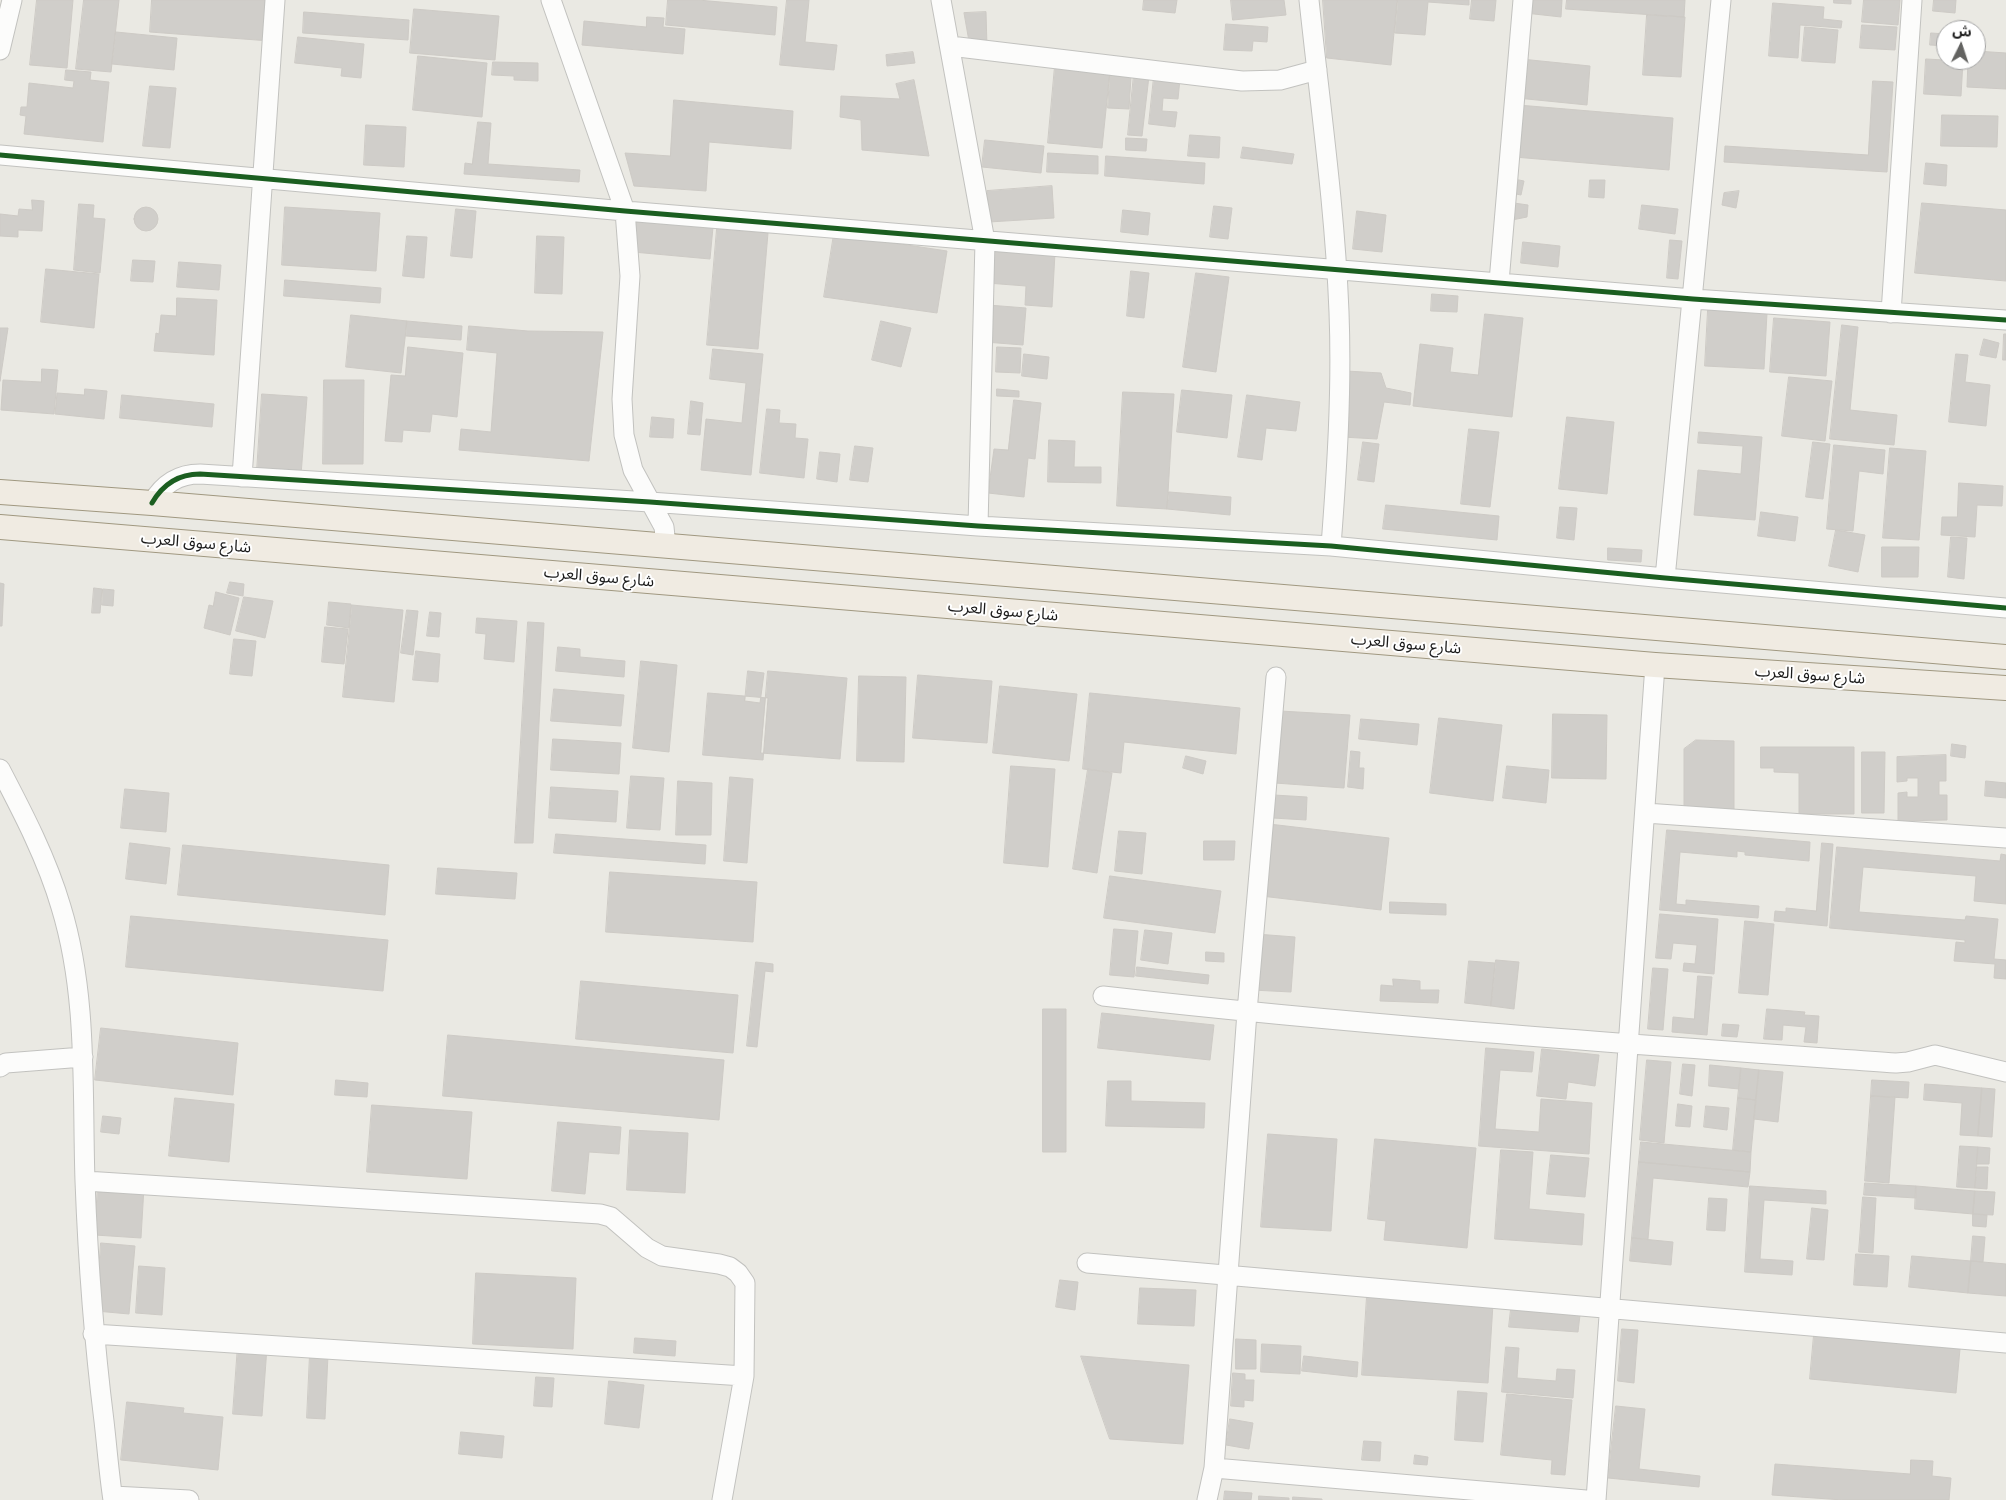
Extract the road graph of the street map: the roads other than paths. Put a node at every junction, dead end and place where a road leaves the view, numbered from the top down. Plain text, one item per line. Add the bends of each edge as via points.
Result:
1 (12, 0) edge
2 (275, 0) edge
3 (551, 0) edge
4 (941, 0) edge
5 (1309, 0) edge
6 (1522, 0) edge
7 (1721, 0) edge
8 (1912, 0) edge
9 (950, 46) junction
10 (0, 50) edge
11 (1316, 70) junction
12 (0, 156) edge
13 (263, 180) junction
14 (625, 211) junction
15 (985, 241) junction
16 (1337, 268) junction
17 (1499, 282) junction
18 (1693, 299) junction
19 (1891, 313) junction
20 (2006, 320) edge
21 (242, 477) junction
22 (0, 492) edge
23 (650, 502) junction
24 (152, 503) junction
25 (978, 526) junction
26 (0, 527) edge
27 (666, 546) junction
28 (1331, 546) junction
29 (1665, 578) junction
30 (2006, 608) edge
31 (2006, 657) edge
32 (1655, 665) junction
33 (1276, 677) dead end
34 (2006, 688) edge
35 (0, 769) edge
36 (1645, 813) junction
37 (2006, 838) edge
38 (1103, 996) dead end
39 (1247, 1012) junction
40 (1628, 1044) junction
41 (83, 1057) junction
42 (0, 1067) edge
43 (2006, 1072) edge
44 (85, 1181) junction
45 (1087, 1263) dead end
46 (1227, 1275) junction
47 (1608, 1308) junction
48 (93, 1334) junction
49 (2006, 1343) edge
50 (744, 1376) junction
51 (1214, 1468) junction
52 (113, 1498) edge
53 (189, 1500) edge
54 (722, 1500) edge
55 (1207, 1500) edge
56 (1586, 1500) edge
57 (1596, 1500) edge

1 - 10 street
2 - 13 street
3 - 14 street
4 - 9 street
5 - 11 street
6 - 17 street
7 - 18 street
8 - 19 street
9 - 11 street via 1242,81 1280,80
9 - 15 street
11 - 16 street
12 - 13 street
13 - 14 street
13 - 21 street
14 - 15 street
14 - 23 street via 630,276 622,417 633,470
15 - 16 street
15 - 25 street
16 - 17 street
16 - 28 street via 1339,382
17 - 18 street
18 - 19 street
18 - 29 street
19 - 20 street
21 - 23 street
21 - 24 street via 180,476 163,487
22 - 24 main road
23 - 25 street
23 - 27 street via 664,527
24 - 27 main road
25 - 28 street
26 - 32 main road, شارع سوق العرب
27 - 31 main road
28 - 29 street
29 - 30 street
32 - 34 main road, شارع سوق العرب
32 - 36 street
33 - 39 street
35 - 41 street via 40,850 61,906 74,966
36 - 37 street
36 - 40 street
38 - 39 street
39 - 40 street
39 - 46 street
40 - 43 street via 1896,1063 1935,1055
40 - 47 street
41 - 42 street via 6,1062
41 - 44 street
44 - 48 street
44 - 50 street via 600,1214 611,1218 647,1248 662,1256 719,1264 738,1273 744,1283
45 - 46 street
46 - 47 street
46 - 51 street
47 - 49 street
47 - 57 street
48 - 50 street
48 - 52 street
50 - 54 street
51 - 55 street
51 - 56 street
52 - 53 street

